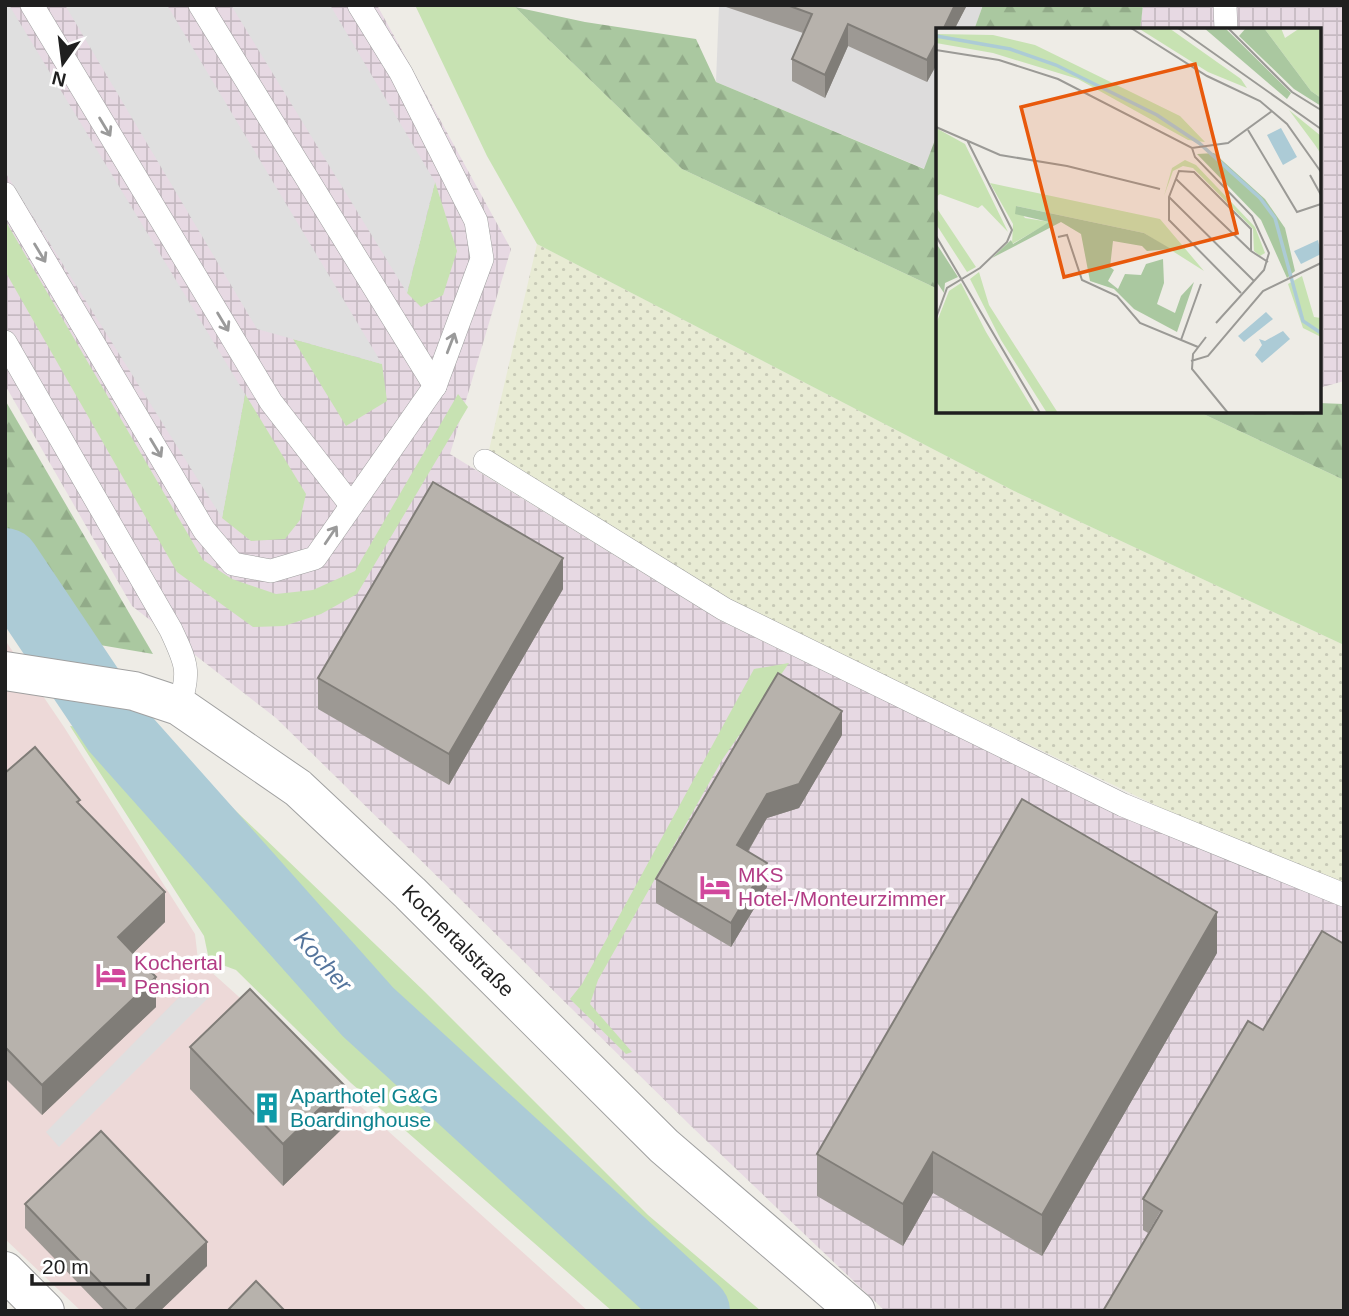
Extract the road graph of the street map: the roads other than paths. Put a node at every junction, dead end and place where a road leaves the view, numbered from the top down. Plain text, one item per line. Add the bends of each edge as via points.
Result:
1 (32, 5) edge
2 (200, 5) edge
3 (359, 5) edge
4 (1225, 5) edge
5 (1226, 28) edge
6 (5, 194) edge
7 (5, 342) edge
8 (435, 386) junction
9 (485, 461) dead end
10 (351, 505) junction
11 (9, 671) edge
12 (178, 706) junction
13 (1344, 895) edge
14 (5, 1271) edge
15 (45, 1311) edge
16 (856, 1311) edge

1 -> 10 lane via 271,402
2 - 8 lane
8 -> 3 lane via 482,259 476,221 401,73
4 - 5 lane
6 -> 10 lane via 204,530 233,564 271,571 315,558
7 - 12 lane via 172,630 186,662
8 - 10 lane
9 - 13 lane via 724,609 1123,805
11 - 12 street, Kochertalstraße via 134,691
12 - 16 street, Kochertalstraße via 298,788 664,1146
14 - 15 street

